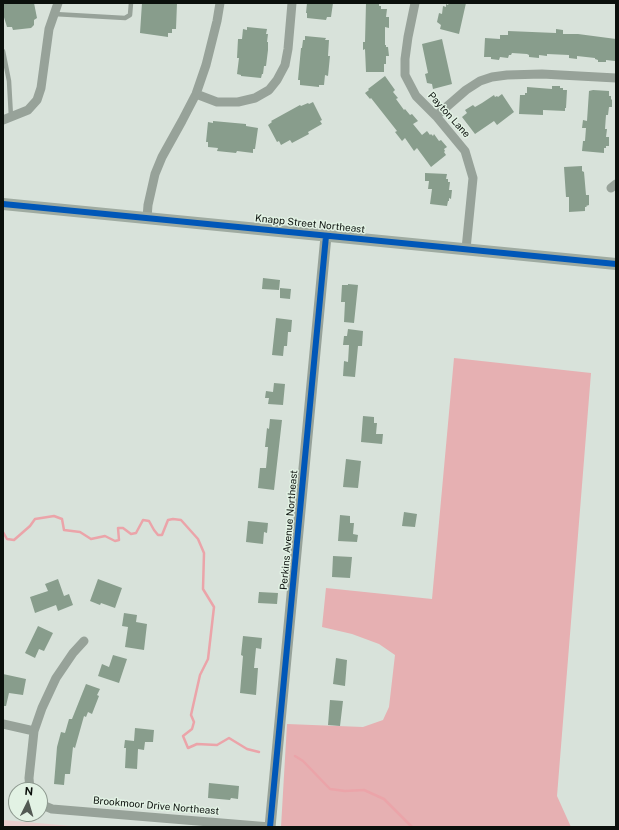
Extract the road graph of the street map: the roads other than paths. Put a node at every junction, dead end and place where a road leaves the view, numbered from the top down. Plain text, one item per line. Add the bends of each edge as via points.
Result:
1 (58, 3) edge
2 (131, 3) edge
3 (220, 3) edge
4 (292, 3) edge
5 (415, 3) edge
6 (54, 14) junction
7 (3, 51) edge
8 (616, 78) edge
9 (10, 90) junction
10 (3, 92) edge
11 (196, 94) junction
12 (436, 116) junction
13 (7, 119) edge
14 (3, 204) edge
15 (147, 218) junction
16 (326, 236) junction
17 (466, 249) junction
18 (616, 264) edge
19 (84, 641) dead end
20 (3, 724) edge
21 (34, 731) junction
22 (29, 782) edge
23 (48, 808) edge
24 (270, 827) edge

1 - 6 street
2 - 6 lane via 130,15 125,18
3 - 11 street via 206,65
4 - 11 street via 285,65 268,90 255,98 238,102 217,102
5 - 12 street, Payton Lane via 406,46 405,75 416,96
6 - 13 street via 49,29 41,88 36,100 28,110
7 - 9 lane
8 - 12 street via 542,74 492,77 466,90
9 - 10 lane
9 - 13 lane
11 - 15 street via 155,174
12 - 17 street, Payton Lane via 465,151 473,178
14 - 15 main road, Knapp Street Northeast
15 - 16 main road, Knapp Street Northeast
16 - 17 main road, Knapp Street Northeast
16 - 24 street, Perkins Avenue Northeast
17 - 18 main road, Knapp Street Northeast
19 - 21 street via 56,678
20 - 21 street
21 - 22 street
23 - 24 street, Brookmoor Drive Northeast

